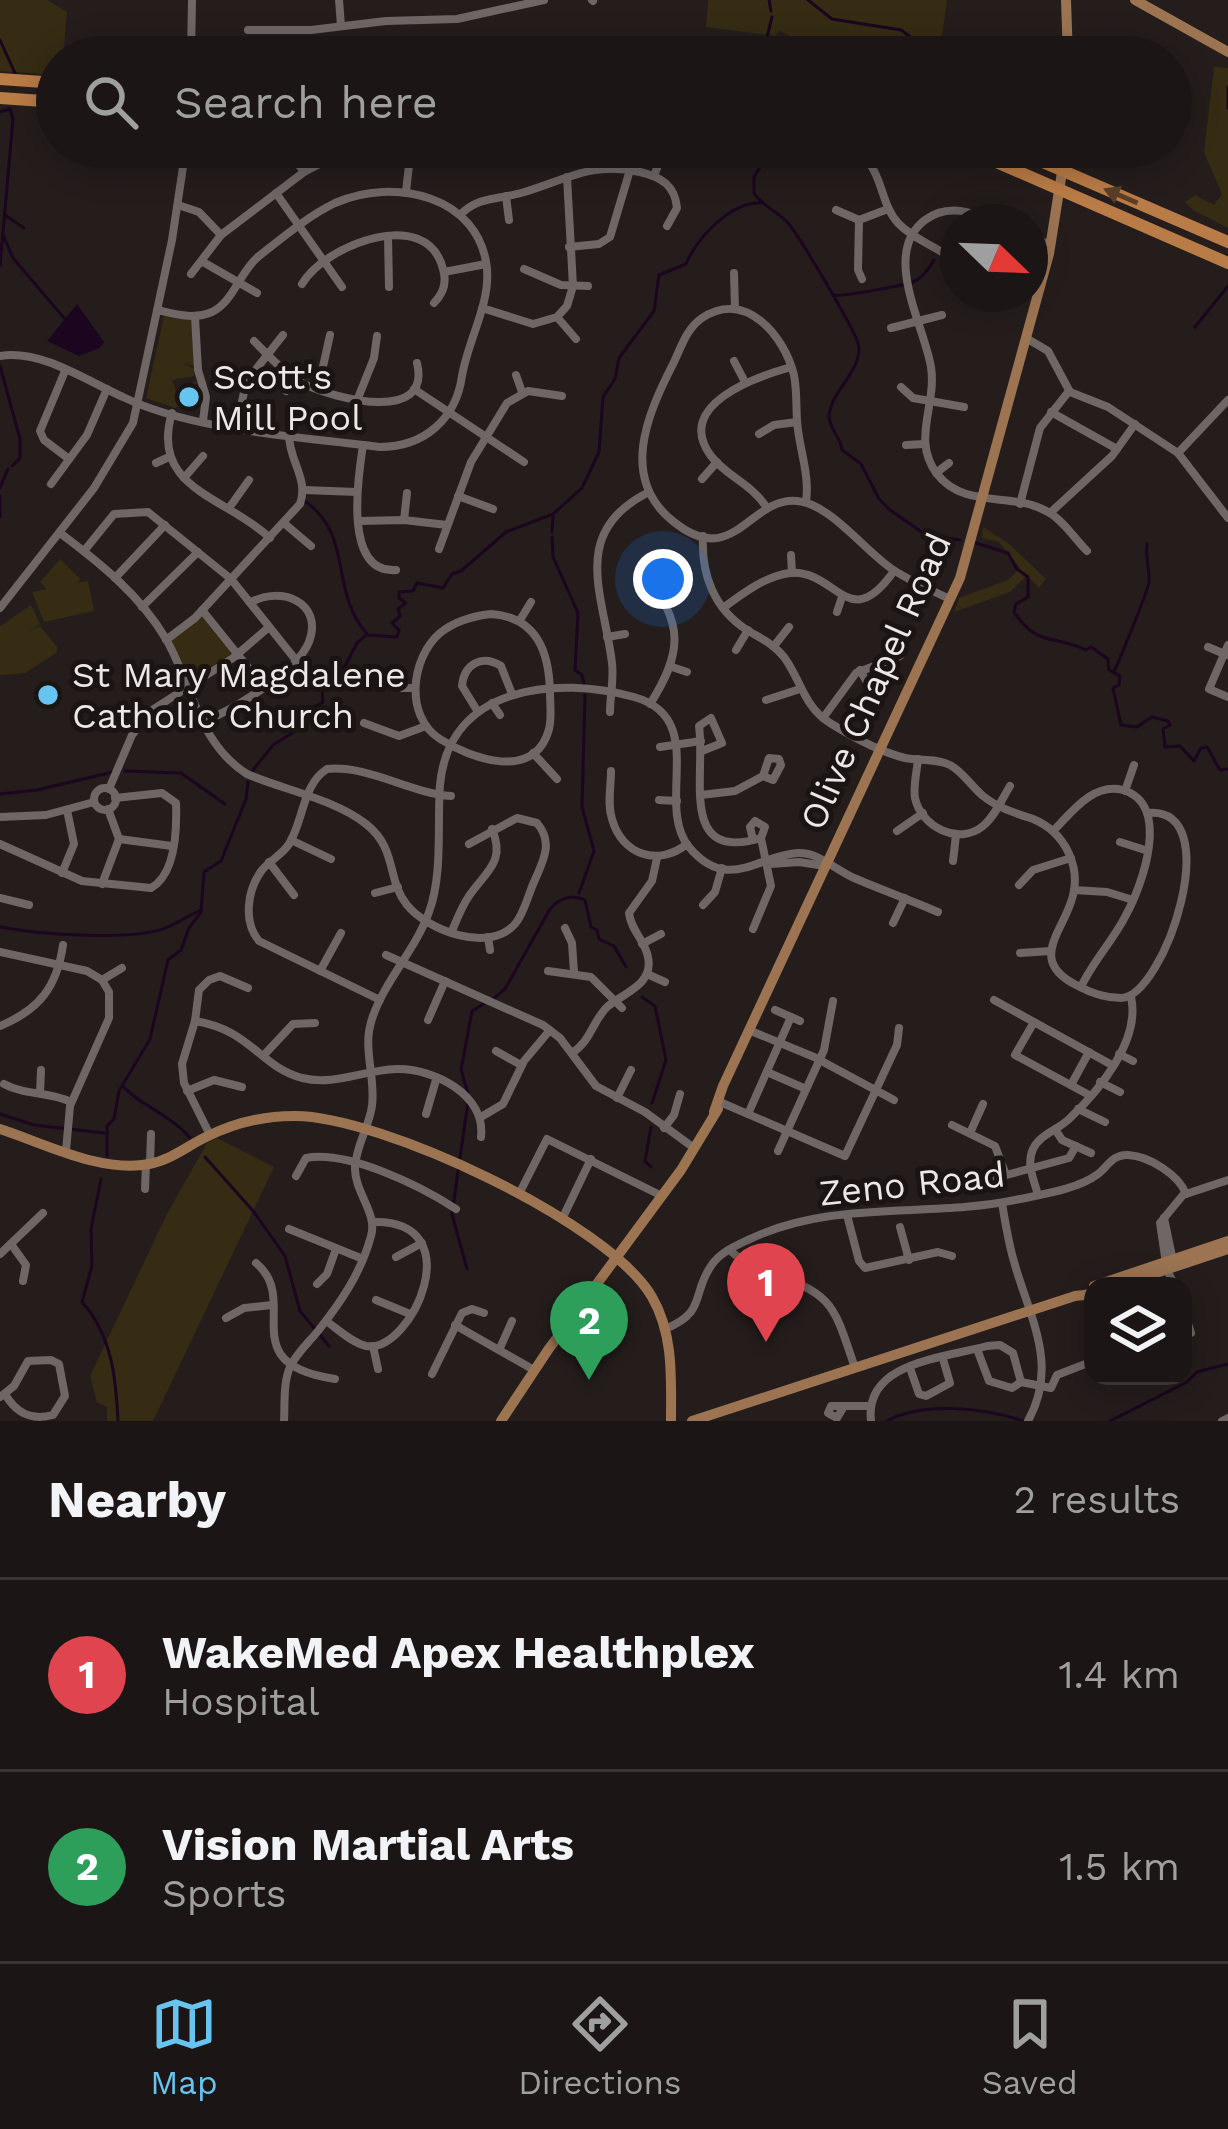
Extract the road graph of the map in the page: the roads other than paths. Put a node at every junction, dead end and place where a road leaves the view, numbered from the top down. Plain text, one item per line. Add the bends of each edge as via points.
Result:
1 (192, 0) edge
2 (339, 0) edge
3 (544, 0) edge
4 (1066, 0) edge
5 (1136, 0) edge
6 (1151, 4) edge
7 (341, 26) junction
8 (248, 30) dead end
9 (191, 36) edge
10 (1069, 36) edge
11 (1228, 52) edge
12 (0, 80) edge
13 (36, 82) edge
14 (0, 98) edge
15 (36, 101) edge
16 (183, 168) edge
17 (302, 168) edge
18 (312, 168) edge
19 (408, 168) edge
20 (598, 168) edge
21 (618, 168) edge
22 (657, 168) edge
23 (874, 168) edge
24 (1010, 168) edge
25 (1057, 168) edge
26 (1063, 168) edge
27 (630, 170) junction
28 (304, 172) junction
29 (654, 176) junction
30 (567, 177) junction
31 (406, 192) junction
32 (276, 193) junction
33 (506, 196) junction
34 (178, 205) junction
35 (888, 209) junction
36 (836, 210) dead end
37 (940, 214) edge
38 (460, 215) junction
39 (509, 220) dead end
40 (859, 220) junction
41 (300, 226) junction
42 (667, 226) dead end
43 (912, 234) junction
44 (221, 235) junction
45 (388, 237) junction
46 (1228, 242) edge
47 (1048, 244) edge
48 (1051, 245) junction
49 (569, 247) junction
50 (940, 251) edge
51 (326, 261) junction
52 (202, 262) junction
53 (1228, 263) edge
54 (486, 264) junction
55 (524, 269) dead end
56 (444, 272) junction
57 (734, 273) dead end
58 (191, 274) dead end
59 (862, 278) dead end
60 (237, 281) junction
61 (302, 284) dead end
62 (389, 286) dead end
63 (573, 286) junction
64 (588, 286) dead end
65 (343, 287) dead end
66 (257, 293) dead end
67 (434, 303) dead end
68 (482, 308) junction
69 (735, 309) junction
70 (158, 310) junction
71 (942, 315) dead end
72 (195, 316) junction
73 (557, 317) junction
74 (920, 320) junction
75 (891, 328) dead end
76 (283, 335) dead end
77 (330, 335) dead end
78 (377, 336) dead end
79 (1024, 337) junction
80 (576, 339) dead end
81 (254, 341) dead end
82 (267, 354) junction
83 (0, 356) edge
84 (734, 361) dead end
85 (417, 363) dead end
86 (791, 366) junction
87 (65, 371) junction
88 (515, 375) dead end
89 (295, 378) junction
90 (745, 382) junction
91 (902, 387) dead end
92 (107, 389) junction
93 (318, 389) junction
94 (414, 389) junction
95 (286, 391) dead end
96 (1069, 391) junction
97 (522, 392) junction
98 (562, 397) dead end
99 (358, 398) junction
100 (1228, 400) edge
101 (931, 401) junction
102 (140, 403) junction
103 (964, 407) dead end
104 (450, 412) junction
105 (1051, 412) junction
106 (172, 413) junction
107 (202, 421) junction
108 (797, 422) junction
109 (1135, 424) junction
110 (237, 428) junction
111 (759, 434) dead end
112 (290, 435) junction
113 (489, 438) junction
114 (924, 444) junction
115 (363, 445) junction
116 (906, 445) dead end
117 (1117, 449) junction
118 (1178, 454) junction
119 (203, 456) dead end
120 (169, 457) junction
121 (69, 459) junction
122 (524, 462) dead end
123 (717, 462) junction
124 (156, 463) dead end
125 (950, 463) dead end
126 (936, 473) junction
127 (184, 478) junction
128 (702, 479) dead end
129 (249, 480) dead end
130 (51, 484) dead end
131 (304, 490) junction
132 (357, 492) junction
133 (406, 493) dead end
134 (647, 493) junction
135 (458, 496) junction
136 (981, 498) junction
137 (806, 502) junction
138 (1020, 504) junction
139 (229, 508) junction
140 (766, 508) junction
141 (493, 509) dead end
142 (1050, 513) junction
143 (1228, 518) edge
144 (404, 520) junction
145 (359, 521) junction
146 (285, 524) junction
147 (165, 525) junction
148 (447, 526) junction
149 (60, 533) junction
150 (704, 536) junction
151 (270, 538) junction
152 (311, 546) dead end
153 (439, 549) dead end
154 (84, 551) junction
155 (1087, 551) dead end
156 (198, 552) junction
157 (791, 555) dead end
158 (396, 569) dead end
159 (894, 571) junction
160 (792, 573) junction
161 (645, 575) dead end
162 (115, 578) junction
163 (231, 579) junction
164 (842, 597) junction
165 (951, 599) junction
166 (250, 602) junction
167 (531, 602) dead end
168 (142, 607) junction
169 (0, 608) edge
170 (723, 608) junction
171 (202, 610) junction
172 (837, 612) dead end
173 (520, 620) junction
174 (269, 627) junction
175 (789, 627) dead end
176 (748, 630) junction
177 (625, 634) dead end
178 (607, 637) junction
179 (166, 640) junction
180 (774, 646) junction
181 (1208, 647) dead end
182 (736, 650) dead end
183 (1227, 651) edge
184 (237, 655) junction
185 (899, 656) dead end
186 (295, 659) junction
187 (672, 667) junction
188 (860, 670) junction
189 (687, 672) dead end
190 (868, 684) dead end
191 (188, 686) junction
192 (263, 686) junction
193 (402, 688) dead end
194 (416, 688) junction
195 (550, 689) junction
196 (800, 689) junction
197 (512, 694) junction
198 (610, 694) junction
199 (1228, 697) edge
200 (766, 700) dead end
201 (492, 703) junction
202 (650, 704) junction
203 (478, 712) junction
204 (610, 712) dead end
205 (500, 715) dead end
206 (823, 718) junction
207 (202, 722) junction
208 (364, 723) dead end
209 (426, 725) junction
210 (452, 745) junction
211 (676, 745) junction
212 (660, 748) dead end
213 (882, 748) junction
214 (533, 753) junction
215 (918, 759) junction
216 (1134, 765) dead end
217 (611, 771) dead end
218 (763, 776) dead end
219 (556, 779) dead end
220 (1010, 786) dead end
221 (109, 789) junction
222 (1125, 791) junction
223 (701, 795) junction
224 (445, 796) junction
225 (116, 798) junction
226 (307, 798) junction
227 (659, 800) dead end
228 (94, 802) junction
229 (677, 802) junction
230 (998, 806) junction
231 (108, 809) junction
232 (67, 810) junction
233 (1148, 813) junction
234 (923, 814) junction
235 (0, 817) edge
236 (390, 827) dead end
237 (492, 829) junction
238 (897, 831) dead end
239 (1053, 831) junction
240 (956, 835) junction
241 (379, 836) junction
242 (1196, 837) dead end
243 (119, 839) junction
244 (291, 840) junction
245 (1120, 842) dead end
246 (0, 844) edge
247 (469, 844) dead end
248 (686, 844) junction
249 (172, 846) junction
250 (1145, 850) junction
251 (657, 858) junction
252 (1071, 858) junction
253 (331, 859) dead end
254 (953, 861) dead end
255 (269, 862) junction
256 (768, 863) junction
257 (827, 865) junction
258 (722, 868) junction
259 (1198, 871) dead end
260 (62, 873) junction
261 (102, 884) junction
262 (1019, 885) dead end
263 (398, 887) junction
264 (1074, 890) junction
265 (375, 893) dead end
266 (294, 895) dead end
267 (0, 898) edge
268 (905, 898) junction
269 (1133, 900) junction
270 (29, 905) dead end
271 (703, 905) dead end
272 (938, 912) dead end
273 (426, 919) junction
274 (893, 923) dead end
275 (565, 928) dead end
276 (753, 929) dead end
277 (452, 931) junction
278 (341, 932) dead end
279 (661, 934) dead end
280 (488, 938) junction
281 (642, 944) junction
282 (63, 945) dead end
283 (490, 950) dead end
284 (1051, 951) junction
285 (0, 952) edge
286 (1020, 953) dead end
287 (386, 955) dead end
288 (59, 964) junction
289 (401, 964) junction
290 (122, 968) dead end
291 (320, 971) junction
292 (548, 971) dead end
293 (574, 972) junction
294 (646, 974) junction
295 (102, 980) junction
296 (445, 982) junction
297 (665, 982) dead end
298 (1081, 987) junction
299 (248, 988) dead end
300 (1131, 997) junction
301 (380, 1000) junction
302 (994, 1000) dead end
303 (833, 1001) dead end
304 (619, 1005) junction
305 (775, 1010) dead end
306 (428, 1020) dead end
307 (195, 1021) junction
308 (1034, 1022) junction
309 (315, 1023) dead end
310 (0, 1026) edge
311 (899, 1028) dead end
312 (550, 1030) junction
313 (751, 1031) junction
314 (779, 1044) junction
315 (496, 1051) dead end
316 (1089, 1052) junction
317 (572, 1053) junction
318 (264, 1054) junction
319 (1118, 1054) junction
320 (819, 1060) junction
321 (1133, 1061) dead end
322 (1112, 1064) junction
323 (521, 1065) junction
324 (41, 1070) dead end
325 (631, 1070) dead end
326 (767, 1072) junction
327 (370, 1073) junction
328 (436, 1080) junction
329 (1100, 1082) junction
330 (4, 1084) dead end
331 (1071, 1084) junction
332 (242, 1087) dead end
333 (806, 1089) junction
334 (188, 1091) junction
335 (876, 1091) junction
336 (1120, 1092) dead end
337 (40, 1093) junction
338 (680, 1094) dead end
339 (1089, 1095) junction
340 (617, 1098) junction
341 (894, 1100) dead end
342 (71, 1102) junction
343 (983, 1104) dead end
344 (717, 1107) junction
345 (1078, 1109) junction
346 (426, 1114) dead end
347 (748, 1114) junction
348 (481, 1117) junction
349 (1105, 1123) dead end
350 (952, 1125) dead end
351 (365, 1128) junction
352 (664, 1128) junction
353 (0, 1129) edge
354 (1055, 1129) junction
355 (787, 1131) junction
356 (970, 1133) junction
357 (151, 1134) dead end
358 (210, 1135) junction
359 (481, 1137) dead end
360 (1076, 1146) junction
361 (694, 1148) junction
362 (66, 1151) junction
363 (778, 1151) dead end
364 (1091, 1153) dead end
365 (591, 1159) junction
366 (355, 1162) junction
367 (148, 1164) junction
368 (1030, 1168) junction
369 (296, 1175) dead end
370 (1006, 1175) junction
371 (1227, 1179) edge
372 (976, 1180) dead end
373 (145, 1189) dead end
374 (520, 1192) junction
375 (1186, 1194) junction
376 (1038, 1195) junction
377 (662, 1196) junction
378 (1002, 1203) junction
379 (456, 1210) dead end
380 (43, 1213) dead end
381 (847, 1214) junction
382 (562, 1217) junction
383 (372, 1222) junction
384 (899, 1227) dead end
385 (289, 1229) dead end
386 (422, 1243) junction
387 (10, 1244) junction
388 (1228, 1245) edge
389 (337, 1250) junction
390 (729, 1250) junction
391 (0, 1254) edge
392 (952, 1256) dead end
393 (396, 1257) dead end
394 (618, 1258) junction
395 (363, 1259) junction
396 (909, 1260) junction
397 (256, 1263) dead end
398 (1170, 1264) junction
399 (1130, 1277) edge
400 (1139, 1277) edge
401 (1174, 1277) edge
402 (23, 1281) dead end
403 (317, 1284) dead end
404 (1084, 1292) edge
405 (376, 1300) dead end
406 (272, 1305) junction
407 (1031, 1311) junction
408 (484, 1313) dead end
409 (410, 1314) junction
410 (226, 1318) dead end
411 (326, 1321) junction
412 (512, 1322) dead end
413 (455, 1325) junction
414 (665, 1328) junction
415 (373, 1346) junction
416 (500, 1348) junction
417 (977, 1349) junction
418 (943, 1358) junction
419 (1084, 1364) edge
420 (291, 1365) junction
421 (854, 1368) junction
422 (910, 1368) junction
423 (378, 1369) dead end
424 (534, 1370) junction
425 (432, 1374) dead end
426 (335, 1379) dead end
427 (1021, 1382) junction
428 (1041, 1385) junction
429 (2, 1395) edge
430 (870, 1406) junction
431 (843, 1408) dead end
432 (284, 1421) edge
433 (501, 1421) edge
434 (671, 1421) edge
435 (692, 1421) edge
436 (871, 1421) edge
437 (1028, 1421) edge

1 - 9 street
2 - 7 street
3 - 7 street via 457,19
4 - 10 main road
5 - 6 main road
6 - 11 main road
7 - 8 street
12 - 13 highway
14 - 15 highway
16 - 34 street
17 - 28 street
18 - 28 street
19 - 31 street
20 - 30 street
21 - 27 street
22 - 29 street
23 - 35 street via 884,177
24 - 53 highway
46 -> 25 highway
26 - 48 main road, Olive Chapel Road
27 - 29 street
27 - 49 street via 610,237
28 - 32 street
29 - 42 street via 676,199
30 - 33 street
30 - 49 street
31 - 38 street
31 - 41 street via 341,200
32 - 41 street
32 - 44 street
33 - 38 street
33 - 39 street
34 - 44 street via 199,212
34 - 70 street
35 - 40 street
35 - 43 street
36 - 40 street
37 - 43 street
38 - 54 street
40 - 59 street
41 - 51 street
41 - 60 street
43 - 50 street
43 - 74 street via 905,262
44 - 52 street
45 - 51 street via 353,242
45 - 56 street via 426,244
45 - 62 street
47 - 48 street
48 - 79 main road, Olive Chapel Road
49 - 63 street
51 - 61 street
51 - 65 street
52 - 58 street
52 - 60 street
54 - 56 street
54 - 68 street
55 - 63 street
56 - 67 street
57 - 69 street
60 - 66 street
60 - 72 street via 218,308
63 - 64 street
63 - 73 street
68 - 73 street via 528,324
68 - 104 street
69 - 86 street via 769,327
69 - 134 street via 692,327 659,389 643,449
70 - 72 street
70 - 102 street
71 - 74 street
72 - 107 street
73 - 80 street
74 - 75 street
74 - 101 street
76 - 82 street
77 - 93 street
78 - 99 street
79 - 96 street via 1048,351
79 - 136 main road, Olive Chapel Road
81 - 82 street
82 - 89 street
82 - 110 street via 246,382
83 - 87 street
84 - 90 street
85 - 94 street
86 - 90 street
86 - 108 street
87 - 92 street
87 - 121 street via 40,431
88 - 97 street
89 - 93 street
89 - 95 street
90 - 123 street via 707,413 704,438
91 - 101 street
92 - 102 street
92 - 121 street
93 - 99 street
94 - 99 street via 390,404
94 - 104 street
96 - 105 street
96 - 109 street
97 - 98 street
97 - 113 street
100 - 118 street
101 - 103 street
101 - 114 street
102 - 106 street
102 - 149 street via 116,456
104 - 113 street
104 - 115 street via 413,442
105 - 117 street
105 - 138 street
106 - 107 street
106 - 120 street
107 - 110 street
108 - 111 street
108 - 137 street
109 - 117 street
109 - 118 street
110 - 112 street
112 - 115 street
112 - 131 street
113 - 122 street
113 - 135 street
114 - 116 street
114 - 126 street
115 - 132 street
117 - 142 street
118 - 143 street
119 - 127 street
120 - 124 street
120 - 127 street
121 - 130 street
123 - 128 street
123 - 140 street
125 - 126 street
126 - 136 street via 951,493
127 - 139 street
129 - 139 street
131 - 132 street
131 - 146 street
132 - 145 street
133 - 144 street
134 - 150 street via 676,524
134 - 178 street via 614,517 598,553
135 - 141 street
135 - 148 street
136 - 138 street
136 - 165 main road, Olive Chapel Road
137 - 140 street
137 - 159 street
138 - 142 street
139 - 151 street
140 - 150 street via 735,533
142 - 155 street
144 - 145 street
144 - 148 street
145 - 158 street via 366,556
146 - 151 street
146 - 152 street
147 - 154 street via 146,511 120,512
147 - 156 street
147 - 162 street
148 - 153 street
149 - 154 street
149 - 169 street
150 - 170 street via 706,574
151 - 163 street
154 - 162 street
156 - 163 street
156 - 168 street
157 - 160 street
159 - 164 street via 869,597
159 - 165 street
160 - 164 street
160 - 170 street
161 - 187 street via 673,623
162 - 168 street
163 - 166 street
163 - 171 street
164 - 172 street
165 - 213 main road, Olive Chapel Road
166 - 174 street
166 - 186 street via 278,593 304,608 311,634
167 - 173 street
168 - 179 street
170 - 176 street
171 - 179 street
171 - 184 street
173 - 194 street via 491,614 447,628 424,654
173 - 195 street via 544,649
174 - 184 street
174 - 186 street
175 - 180 street
176 - 180 street
176 - 182 street
177 - 178 street
178 - 198 street
179 - 191 street
180 - 196 street
181 - 183 street
183 - 199 street via 1209,689
184 - 191 street
184 - 192 street
185 - 188 street
186 - 192 street
187 - 189 street
187 - 202 street
188 - 190 street
188 - 206 street
191 - 207 street
191 - 221 street via 141,721
192 - 207 street
193 - 194 street
194 - 209 street
195 - 197 street
195 - 198 street
195 - 214 street via 550,726
196 - 200 street
196 - 206 street
197 - 201 street
197 - 203 street via 501,667 476,662 462,682
198 - 202 street
198 - 204 street
201 - 203 street
201 - 205 street
202 - 211 street via 668,721
203 - 210 street
206 - 213 street
207 - 226 street via 236,767
208 - 209 street via 402,736
209 - 210 street
210 - 214 street via 492,765
210 - 224 street via 442,771
211 - 212 street
211 - 223 street via 701,746
211 - 229 street
213 - 215 street
213 - 257 main road, Olive Chapel Road
214 - 219 street
215 - 230 street via 954,767
215 - 234 street via 915,795
216 - 222 street
217 - 251 street via 615,828 638,852
218 - 223 street via 735,791
220 - 230 street
221 - 225 street
221 - 228 street via 98,790
222 - 233 street
222 - 239 street via 1099,792
223 - 256 street via 714,838 733,845 757,839
224 - 226 street via 334,768 318,776
224 - 273 street
225 - 231 street
225 - 249 street via 170,796
226 - 241 street
226 - 244 street
227 - 229 street
228 - 231 street
228 - 232 street
229 - 248 street
230 - 239 street
230 - 240 street via 981,827
231 - 243 street
232 - 235 street
232 - 260 street via 74,844
233 - 242 street via 1175,817
233 - 250 street
234 - 238 street
234 - 240 street
236 - 241 street
237 - 247 street
237 - 277 street via 496,861
237 - 280 street via 528,818 541,826 547,847 518,920
239 - 252 street
240 - 254 street
241 - 263 street
243 - 249 street
243 - 261 street
244 - 253 street
244 - 255 street
245 - 250 street
246 - 260 street
248 - 251 street
248 - 258 street
249 - 261 street via 157,885
250 - 269 street
251 - 281 street via 652,881 625,907
252 - 262 street via 1033,870
252 - 264 street
255 - 266 street
255 - 291 street via 254,884 252,932
256 - 257 street via 800,852
256 - 258 street
256 - 276 street via 771,892
257 - 268 street
257 - 313 main road, Olive Chapel Road
258 - 271 street
259 - 300 street via 1168,950
260 - 261 street
263 - 265 street
263 - 273 street
264 - 269 street
264 - 284 street
267 - 270 street
268 - 272 street
268 - 274 street
269 - 298 street
273 - 277 street
273 - 289 street
275 - 293 street
277 - 280 street
278 - 291 street
279 - 281 street
280 - 283 street
281 - 294 street
282 - 288 street
284 - 286 street
284 - 298 street via 1060,974
285 - 288 street
287 - 289 street
288 - 295 street
288 - 310 street via 42,1001
289 - 296 street
289 - 301 street
290 - 295 street
291 - 301 street
292 - 293 street
293 - 304 street via 598,981
294 - 297 street
294 - 304 street
295 - 342 street via 110,1014
296 - 306 street
296 - 312 street
298 - 300 street
299 - 307 street via 227,977 209,980
300 - 319 street via 1131,1031
301 - 327 street via 368,1033
302 - 308 street
303 - 320 street
304 - 317 street via 603,1012 589,1041
305 - 314 street via 795,1019
307 - 318 street via 234,1032
307 - 334 street via 182,1060
308 - 316 street
308 - 331 street via 1015,1054
309 - 318 street via 293,1024
311 - 335 street
312 - 317 street
312 - 323 street
313 - 314 street
313 - 344 main road, Olive Chapel Road
314 - 320 street
314 - 326 street
315 - 323 street
316 - 322 street
316 - 331 street
317 - 340 street via 590,1081
318 - 327 street via 314,1080
319 - 321 street
319 - 322 street
320 - 333 street
320 - 335 street
322 - 329 street
323 - 348 street via 501,1106
324 - 337 street
325 - 340 street
326 - 333 street
326 - 347 street
327 - 328 street via 404,1070
327 - 351 street
328 - 346 street
328 - 348 street via 464,1093
329 - 336 street
329 - 339 street
330 - 337 street
331 - 339 street
332 - 334 street via 214,1080
333 - 355 street
334 - 358 street
335 - 341 street
335 - 355 street via 844,1156
337 - 342 street
338 - 352 street
339 - 345 street
340 - 352 street
342 - 362 street
343 - 356 street
344 - 347 street
344 - 361 main road, Olive Chapel Road
345 - 349 street
345 - 354 street
347 - 355 street
348 - 359 street
350 - 356 street
351 - 358 main road via 291,1116
351 - 366 street
351 - 374 main road
352 - 361 street
353 - 362 main road
354 - 360 street
354 - 368 street via 1036,1142
355 - 363 street
356 - 370 street via 998,1149
357 - 367 street
358 - 367 main road
360 - 364 street
360 - 368 street via 1069,1158
361 - 377 main road, Olive Chapel Road
362 - 367 main road
365 - 374 street via 547,1138
365 - 377 street
365 - 382 street
366 - 369 street via 299,1158
366 - 379 street
366 - 383 street
367 - 373 street
368 - 370 street
368 - 376 street
370 - 372 street
371 - 375 street
374 - 382 main road
375 - 376 street, Zeno Road via 1174,1175 1125,1154 1090,1178
375 - 398 street via 1164,1218
376 - 378 street, Zeno Road
377 - 394 main road, Olive Chapel Road
378 - 381 street, Zeno Road
378 - 407 street
380 - 387 street
381 - 390 street, Zeno Road
381 - 396 street via 863,1268
382 - 394 main road
383 - 386 street via 407,1230
383 - 395 street
384 - 396 street
385 - 389 street
386 - 393 street
386 - 409 street via 428,1274
387 - 391 street
387 - 402 street via 25,1262
388 - 398 main road
389 - 395 street
389 - 403 street
390 - 414 street via 710,1268 692,1313
390 - 421 street via 828,1300
392 - 396 street
394 - 414 main road via 647,1289
394 - 424 main road, Olive Chapel Road
395 - 411 street
397 - 406 street via 269,1278
398 - 399 main road
398 - 400 main road
398 - 401 street
404 - 407 main road
405 - 409 street
406 - 410 street
406 - 420 street via 276,1347
407 - 421 main road
407 - 428 street
408 - 413 street via 466,1310
409 - 415 street via 394,1336
411 - 415 street
411 - 420 street
412 - 416 street
413 - 416 street
413 - 425 street
414 - 434 main road
415 - 423 street
416 - 424 street
417 - 418 street
417 - 427 street via 1010,1350
417 - 427 street via 989,1381 1012,1388
418 - 422 street
418 - 422 street via 949,1385 926,1396
419 - 428 street via 1057,1375 1051,1388
420 - 426 street
420 - 432 street
421 - 435 main road
422 - 430 street via 883,1379
424 - 433 main road, Olive Chapel Road
427 - 428 street
428 - 437 street
429 - 429 street via 28,1361 58,1364 65,1396 53,1415 22,1414
430 - 431 street
430 - 436 street

